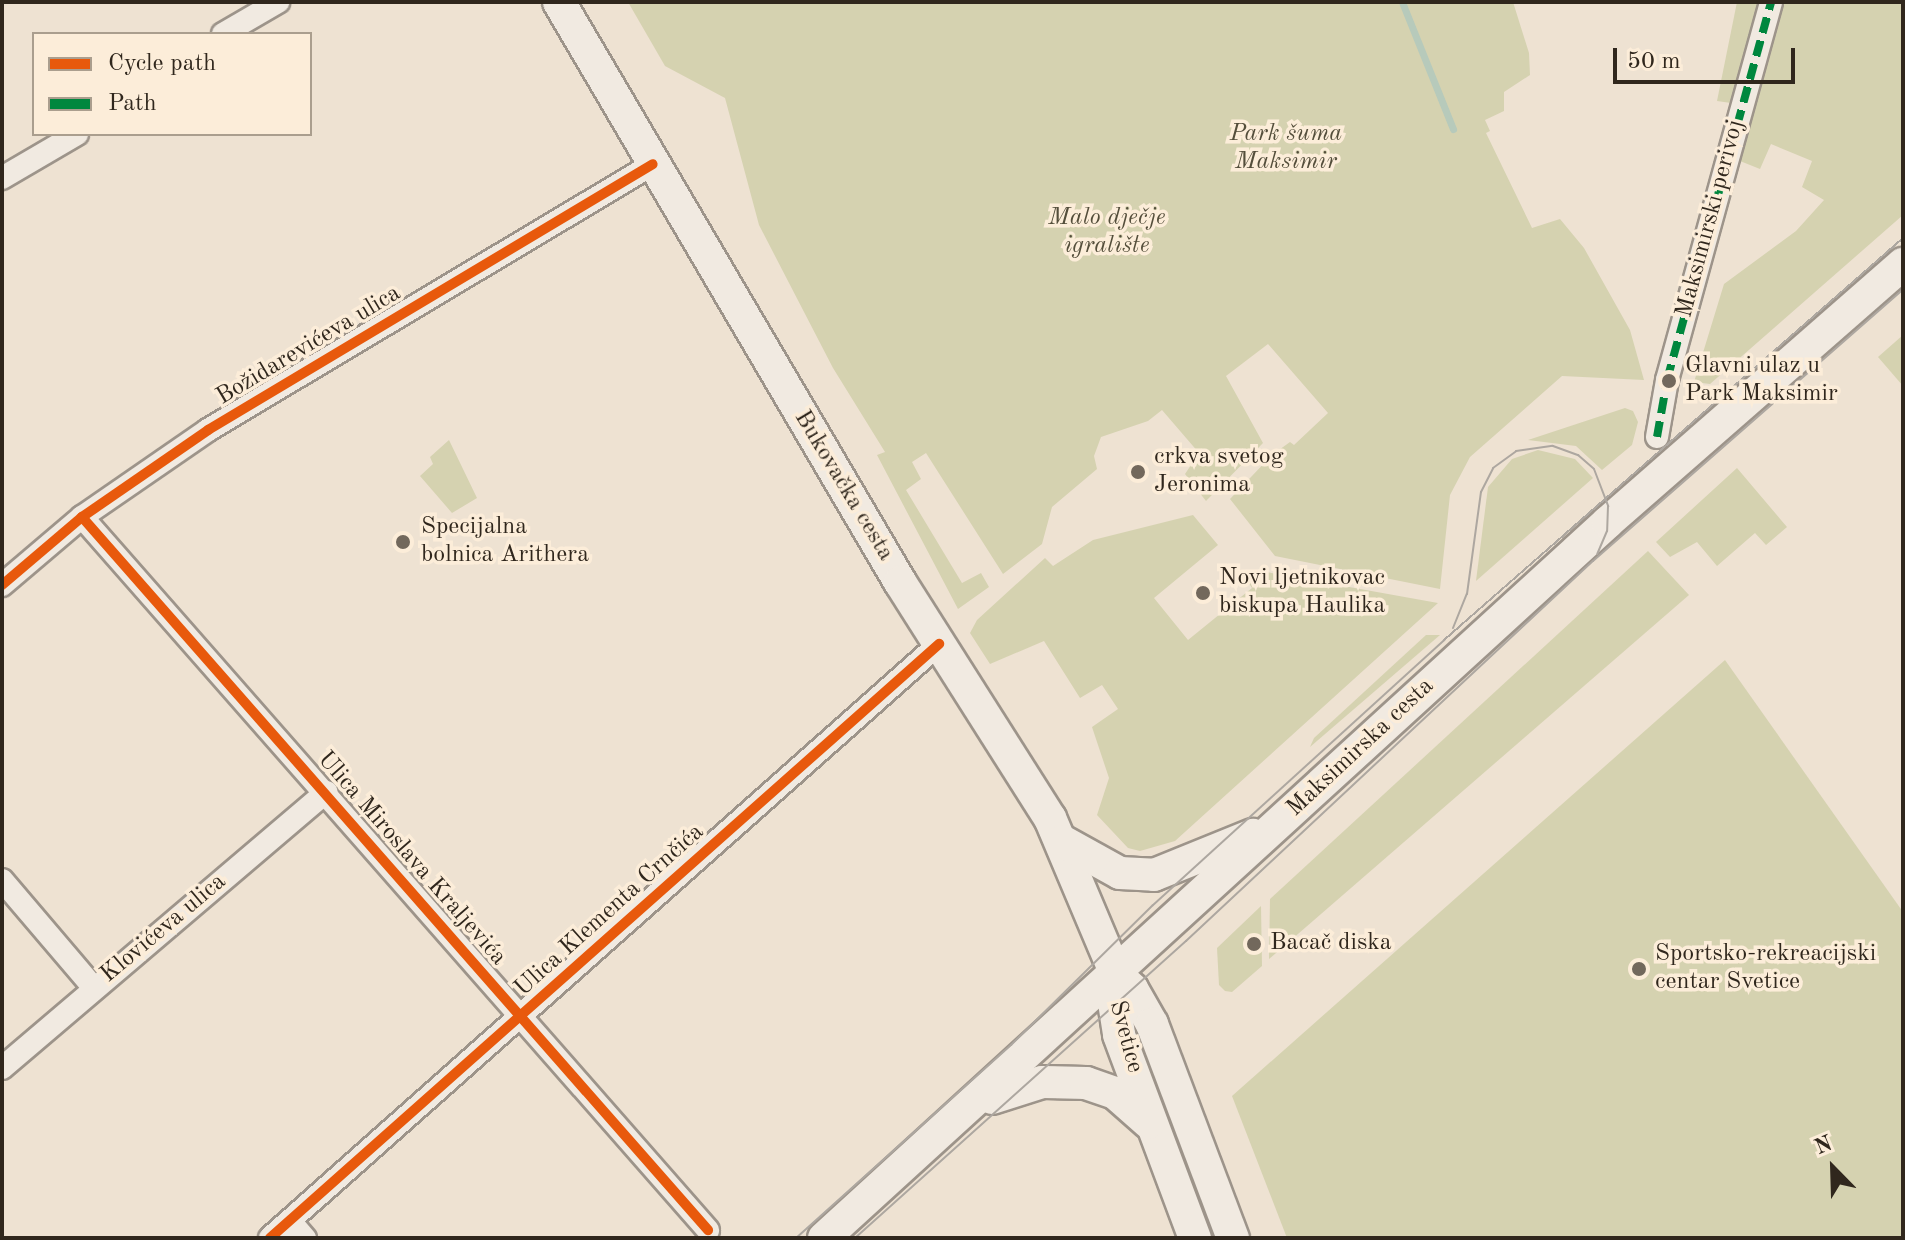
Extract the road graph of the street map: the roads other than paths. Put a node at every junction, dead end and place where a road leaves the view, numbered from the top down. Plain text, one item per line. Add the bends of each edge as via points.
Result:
1 (278, 2) edge
2 (559, 2) edge
3 (1771, 2) edge
4 (226, 32) edge
5 (74, 136) edge
6 (653, 164) junction
7 (2, 178) edge
8 (1903, 264) edge
9 (1657, 437) dead end
10 (82, 517) junction
11 (2, 585) edge
12 (939, 644) junction
13 (326, 792) junction
14 (1285, 818) junction
15 (1062, 841) junction
16 (2, 880) edge
17 (1116, 974) junction
18 (94, 988) junction
19 (522, 1016) junction
20 (2, 1068) edge
21 (974, 1105) junction
22 (1155, 1129) junction
23 (297, 1230) edge
24 (708, 1230) dead end
25 (270, 1238) edge
26 (824, 1238) edge
27 (1195, 1238) edge
28 (1233, 1238) edge

1 - 4 street
2 - 6 main road, Bukovačka cesta
3 - 9 street, Maksimirski perivoj via 1667,380
5 - 7 street
6 - 10 street, Božidarevićeva ulica via 208,430
6 - 12 main road, Bukovačka cesta
8 - 14 main road, Maksimirska cesta via 1608,522
10 - 11 street, Božidarevićeva ulica
10 - 13 street, Ulica Miroslava Kraljevića
12 - 15 main road, Bukovačka cesta
12 - 19 street, Ulica Klementa Crnčića
13 - 18 street, Klovićeva ulica
13 - 19 street, Ulica Miroslava Kraljevića
14 - 15 main road via 1154,875 1111,870
14 - 17 main road, Maksimirska cesta
15 - 17 main road, Bukovačka cesta
16 - 18 street
17 - 21 main road, Maksimirska cesta
17 - 22 main road, Svetice via 1116,1021
17 - 28 main road, Svetice via 1132,989 1152,1024
18 - 20 street, Klovićeva ulica
19 - 23 street, Ulica Klementa Crnčića
19 - 24 street, Ulica Miroslava Kraljevića
21 - 22 main road via 1028,1084 1086,1083 1126,1100
21 - 26 main road, Maksimirska cesta
22 - 27 main road, Svetice
23 - 25 street, Ulica Klementa Crnčića

